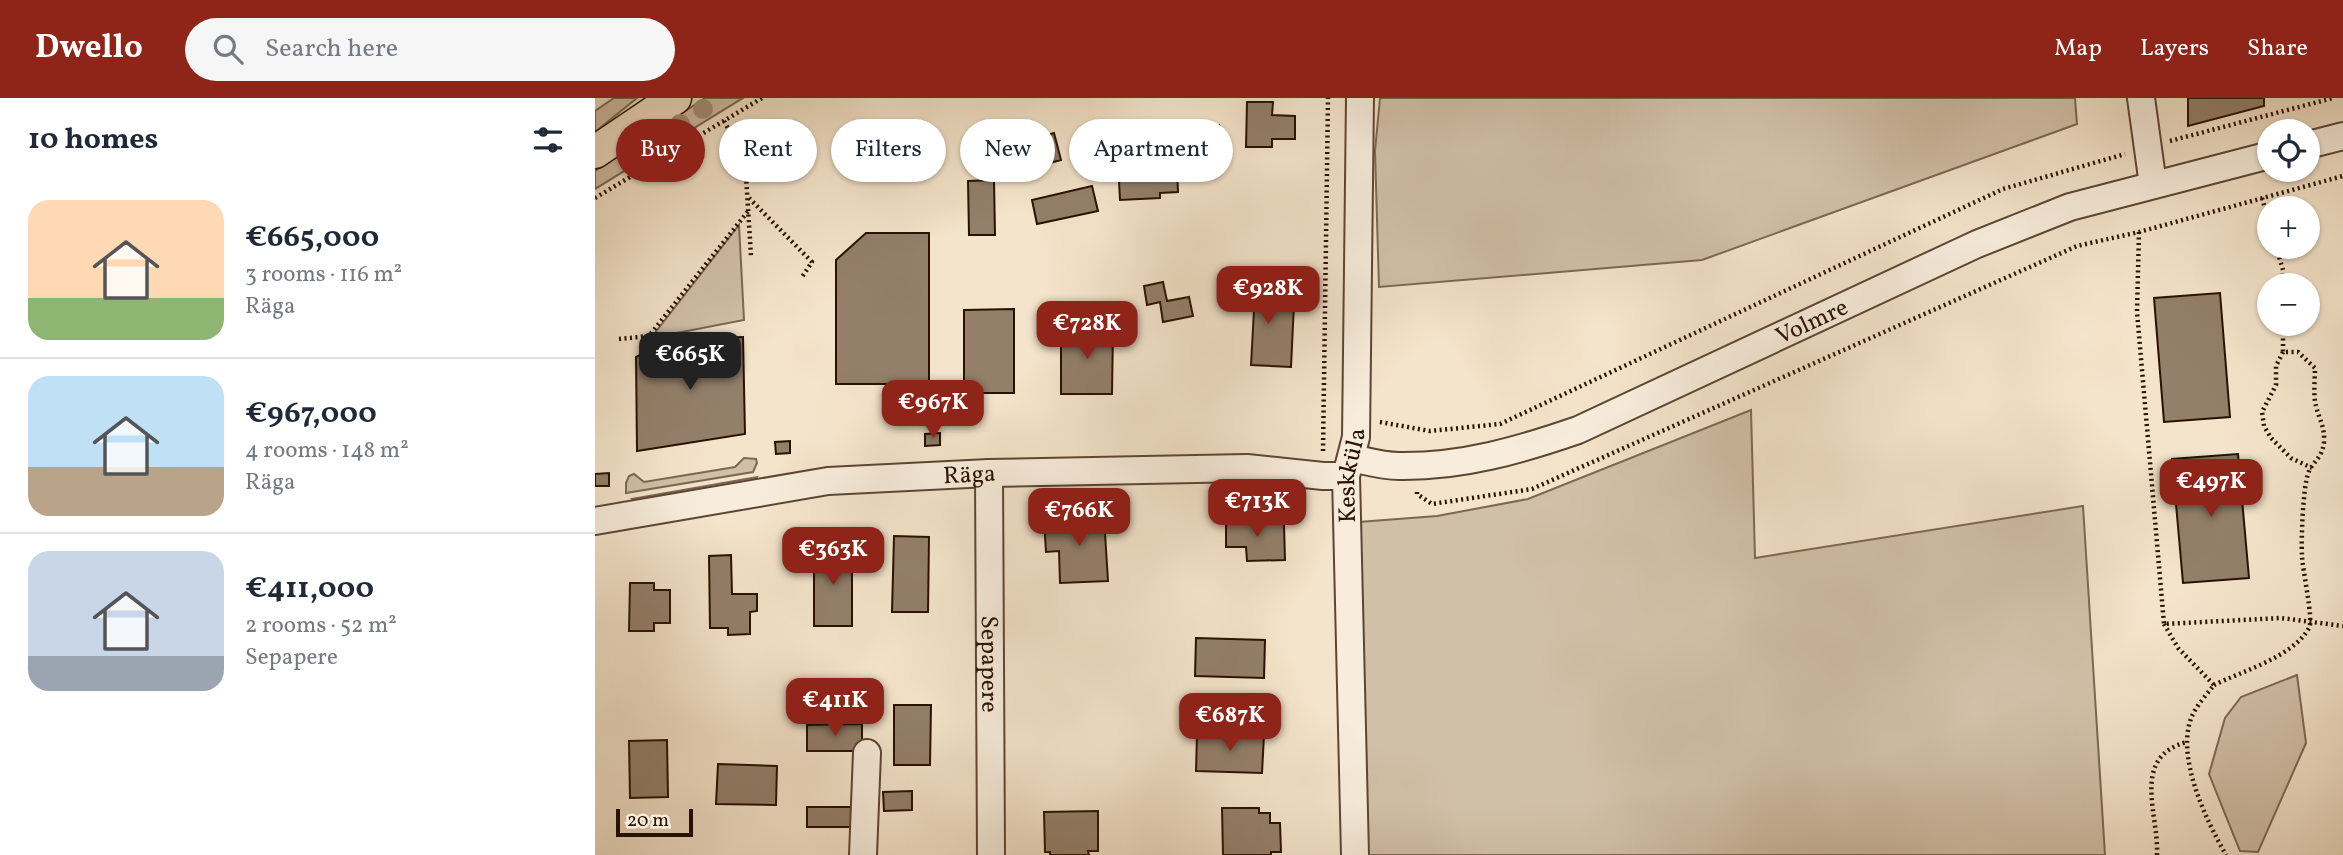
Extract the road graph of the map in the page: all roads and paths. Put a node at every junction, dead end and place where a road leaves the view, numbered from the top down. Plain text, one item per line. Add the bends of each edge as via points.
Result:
1 (675, 98) edge
2 (762, 98) edge
3 (1328, 98) edge
4 (1360, 98) edge
5 (2141, 98) edge
6 (2333, 98) edge
7 (727, 119) edge
8 (719, 124) edge
9 (2343, 136) edge
10 (2320, 142) edge
11 (2148, 147) junction
12 (595, 152) edge
13 (2257, 158) edge
14 (2343, 176) edge
15 (747, 182) edge
16 (2153, 185) junction
17 (2269, 196) edge
18 (748, 197) junction
19 (595, 198) edge
20 (2257, 199) edge
21 (749, 210) junction
22 (2139, 232) junction
23 (751, 256) dead end
24 (802, 277) dead end
25 (2283, 336) edge
26 (619, 339) dead end
27 (2283, 352) junction
28 (1323, 422) junction
29 (1357, 422) junction
30 (1411, 427) junction
31 (1413, 466) junction
32 (2312, 468) junction
33 (1340, 470) junction
34 (989, 474) junction
35 (595, 521) edge
36 (2312, 622) junction
37 (2164, 624) junction
38 (2343, 626) edge
39 (2214, 685) junction
40 (2187, 742) junction
41 (867, 752) dead end
42 (863, 855) edge
43 (991, 855) edge
44 (1355, 855) edge
45 (2157, 855) edge
46 (2226, 855) edge

1 - 12 main road
2 - 7 path
3 - 28 path
4 - 29 street, Keskküla
5 - 11 street
6 - 11 path
8 - 19 path
9 - 10 street
11 - 16 street
11 - 30 path via 2003,189 1500,424 1430,430
13 - 16 street, Volmre
14 - 17 path
15 - 18 path
16 - 31 street, Volmre via 2070,206 1977,244 1578,430 1520,450 1451,464
18 - 21 path
18 - 24 path via 812,262
20 - 22 path
21 - 23 path
21 - 26 path via 649,336
22 - 31 path via 2077,246 1532,489 1433,504 1417,494
22 - 37 path via 2137,312
25 - 27 path
27 - 32 path via 2298,352 2315,369 2315,404 2324,440 2322,456
27 - 32 path via 2276,366 2276,385 2262,412 2264,426 2291,458
28 - 29 path
28 - 33 path
29 - 30 path
29 - 33 street, Keskküla via 1356,437
30 - 31 path
31 - 33 street, Volmre
32 - 36 path via 2301,554
33 - 34 street, Räga
33 - 44 street, Keskküla via 1353,706
34 - 35 street, Räga via 828,481
34 - 43 street, Sepapere
36 - 37 path via 2281,618
36 - 38 path
36 - 39 path via 2297,643
37 - 39 path via 2178,648
39 - 40 path via 2192,716
40 - 45 path via 2172,746 2154,764 2151,794
40 - 46 path via 2192,779
41 - 42 street

